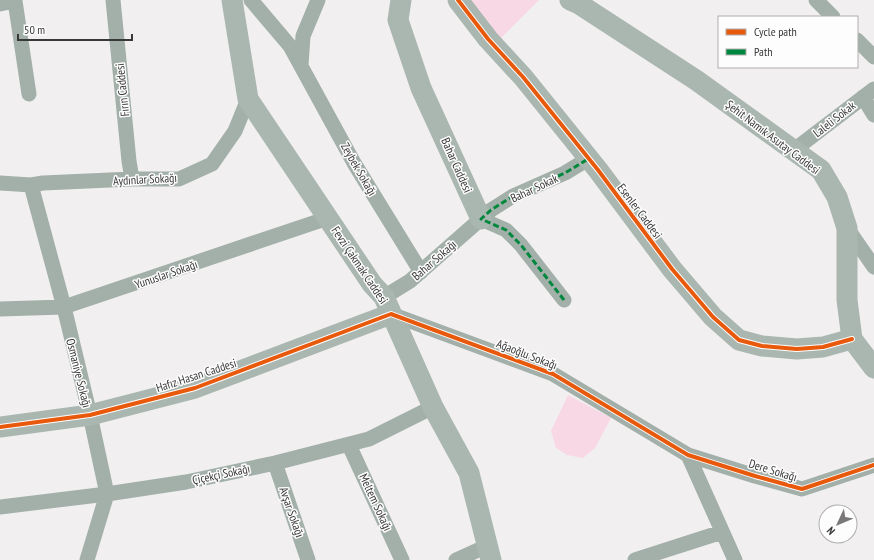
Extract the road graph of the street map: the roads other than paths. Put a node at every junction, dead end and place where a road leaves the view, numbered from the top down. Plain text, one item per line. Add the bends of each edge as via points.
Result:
1 (113, 0) edge
2 (232, 0) edge
3 (251, 0) edge
4 (318, 0) edge
5 (401, 0) edge
6 (458, 0) edge
7 (570, 0) edge
8 (816, 0) edge
9 (0, 4) edge
10 (833, 16) edge
11 (858, 41) edge
12 (874, 57) edge
13 (301, 65) junction
14 (868, 93) edge
15 (29, 94) dead end
16 (248, 99) junction
17 (874, 115) edge
18 (794, 150) junction
19 (588, 158) junction
20 (132, 179) junction
21 (0, 183) edge
22 (31, 185) junction
23 (328, 218) junction
24 (481, 219) junction
25 (846, 228) junction
26 (874, 267) edge
27 (420, 272) junction
28 (564, 300) dead end
29 (387, 306) junction
30 (64, 308) junction
31 (0, 309) edge
32 (852, 339) junction
33 (874, 368) edge
34 (433, 407) junction
35 (90, 415) junction
36 (0, 426) edge
37 (349, 445) junction
38 (688, 455) junction
39 (275, 463) junction
40 (874, 465) edge
41 (107, 494) junction
42 (0, 507) edge
43 (722, 532) junction
44 (489, 553) edge
45 (653, 558) edge
46 (87, 560) edge
47 (308, 560) edge
48 (402, 560) edge
49 (456, 560) edge
50 (635, 560) edge
51 (735, 560) edge

1 - 20 street, Fırın Caddesi
2 - 16 street, Fevzi Çakmak Caddesi
3 - 13 street, Zeybek Sokağı via 290,46
4 - 13 street via 302,36
5 - 24 street, Bahar Caddesi via 398,20 421,88
6 - 19 street, Esenler Caddesi
7 - 18 street, Şehit Namık Asutay Caddesi via 696,80
8 - 10 street
9 - 15 street via 15,1
11 - 12 street
13 - 27 street, Zeybek Sokağı via 354,163
14 - 17 street
14 - 18 street, Laleli Sokak
16 - 20 street, Aydınlar Sokağı via 236,131 212,164 179,179
16 - 23 street, Fevzi Çakmak Caddesi
18 - 25 street, Şehit Namık Asutay Caddesi via 821,170 837,197
19 - 24 street, Bahar Sokak via 565,173 513,196
19 - 32 street, Esenler Caddesi via 672,268 713,317 739,340 762,346 797,349 823,347
20 - 22 street, Aydınlar Sokağı
21 - 22 street, Aydınlar Sokağı
22 - 30 street, Osmaniye Sokağı
23 - 29 street, Fevzi Çakmak Caddesi
23 - 30 street, Yunuslar Sokağı
24 - 27 street, Bahar Sokağı
24 - 28 street via 506,230
25 - 26 street
25 - 32 street, Şehit Namık Asutay Caddesi via 847,300
27 - 29 street, Bahar Sokağı
29 - 34 street, Fevzi Çakmak Caddesi
29 - 35 street, Hafız Hasan Caddesi via 195,388
29 - 38 street, Ağaoğlu Sokağı via 553,374
30 - 31 street, Yunuslar Sokağı
30 - 35 street, Osmaniye Sokağı
32 - 33 street, Şehit Namık Asutay Caddesi
34 - 37 street, Çiçekçi Sokağı via 369,440
34 - 44 street, Fevzi Çakmak Caddesi via 469,473
35 - 36 street, Hafız Hasan Caddesi
35 - 41 street, Osmaniye Sokağı
37 - 39 street, Çiçekçi Sokağı
37 - 48 street, Meltem Sokağı
38 - 40 street, Dere Sokağı via 802,489
38 - 43 street
39 - 41 street, Çiçekçi Sokağı via 186,482
39 - 47 street, Avşar Sokağı
41 - 42 street, Çiçekçi Sokağı
41 - 46 street, Osmaniye Sokağı
43 - 45 street
43 - 51 street
44 - 49 street
45 - 50 street

